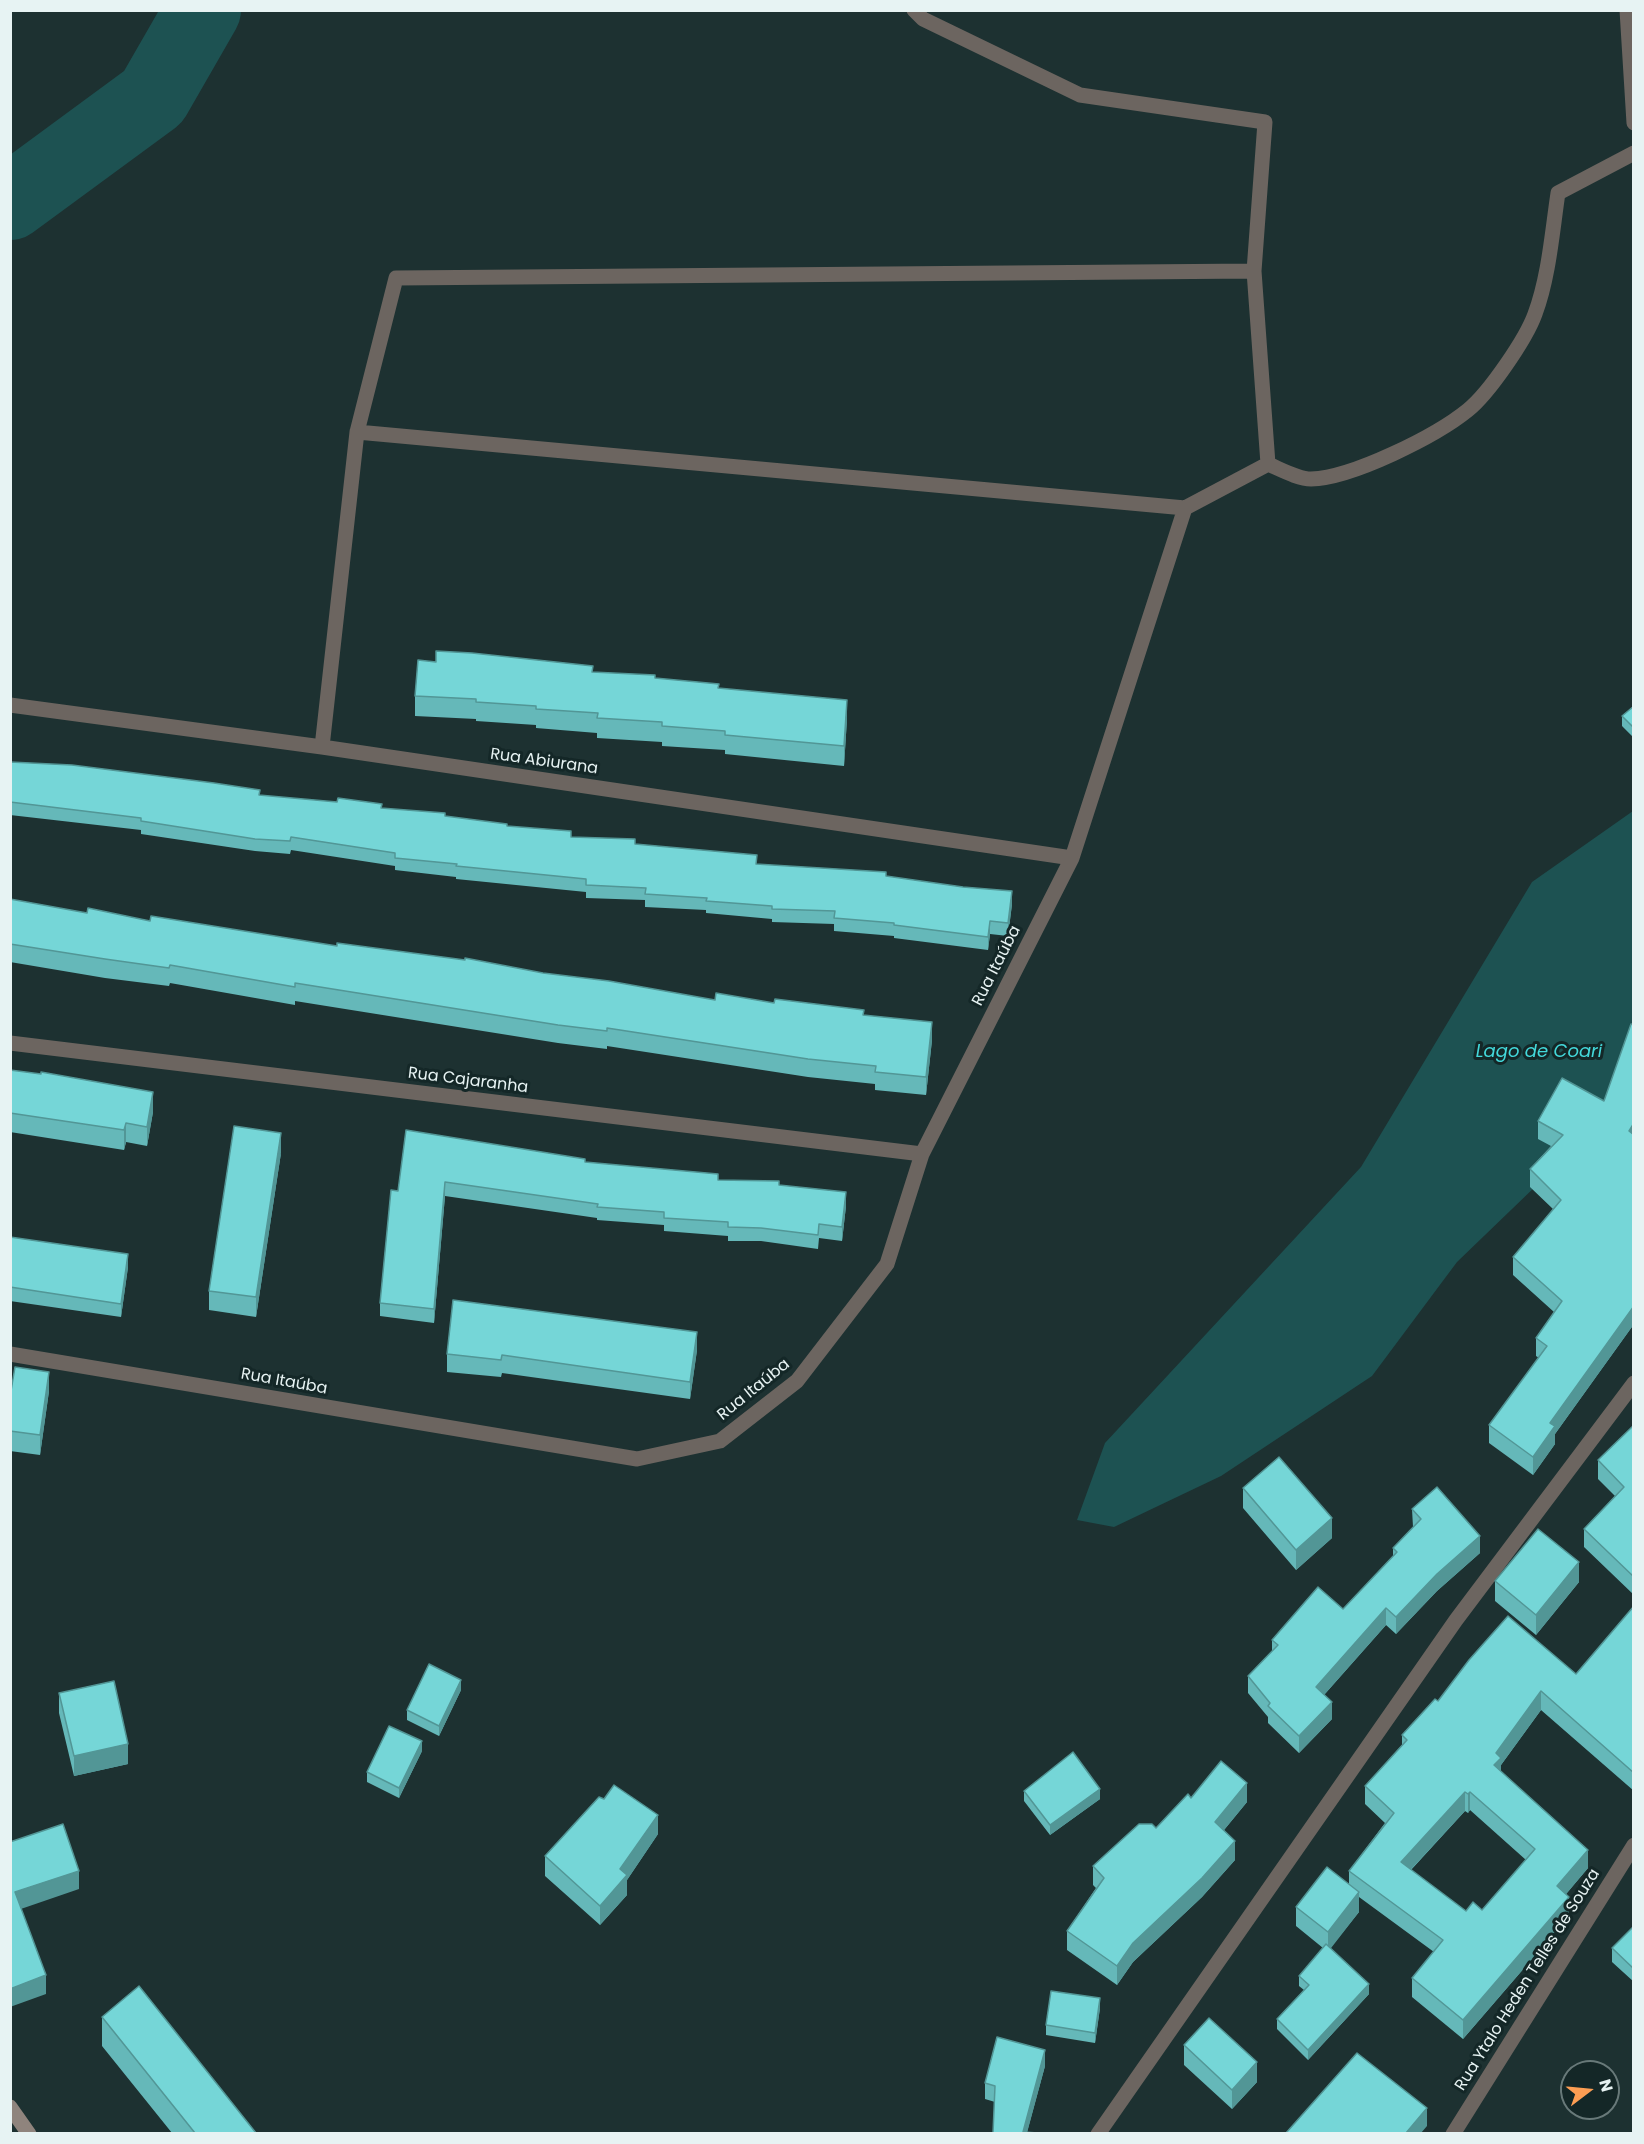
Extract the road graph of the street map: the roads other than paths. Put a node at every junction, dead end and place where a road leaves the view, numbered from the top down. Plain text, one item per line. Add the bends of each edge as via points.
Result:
1 (914, 10) edge
2 (1627, 10) edge
3 (1630, 39) edge
4 (1634, 123) edge
5 (1634, 153) edge
6 (1254, 271) junction
7 (357, 432) junction
8 (1268, 464) junction
9 (1185, 508) junction
10 (10, 705) edge
11 (322, 747) junction
12 (1072, 858) junction
13 (10, 1043) edge
14 (922, 1154) junction
15 (10, 1354) edge
16 (1634, 1383) edge
17 (1634, 1845) edge
18 (1628, 1865) edge
19 (10, 2107) edge
20 (29, 2133) edge
21 (1098, 2133) edge
22 (1453, 2133) edge

1 - 6 street via 923,19 1080,95 1265,122
2 - 3 street
3 - 4 street
5 - 8 street via 1558,193 1546,274 1535,314 1516,353 1469,410 1400,451 1336,474 1309,479
6 - 7 street via 396,278
6 - 8 street
7 - 9 street
7 - 11 street
8 - 9 street
9 - 12 street, Rua Itaúba
10 - 11 street, Rua Abiurana
11 - 12 street, Rua Abiurana
12 - 14 street, Rua Itaúba
13 - 14 street, Rua Cajaranha
14 - 15 street, Rua Itaúba via 887,1264 797,1381 720,1441 699,1446 636,1459
16 - 21 street via 1456,1620
17 - 18 street, Rua Ytalo Heden Telles de Souza
18 - 22 street, Rua Ytalo Heden Telles de Souza
19 - 20 street

